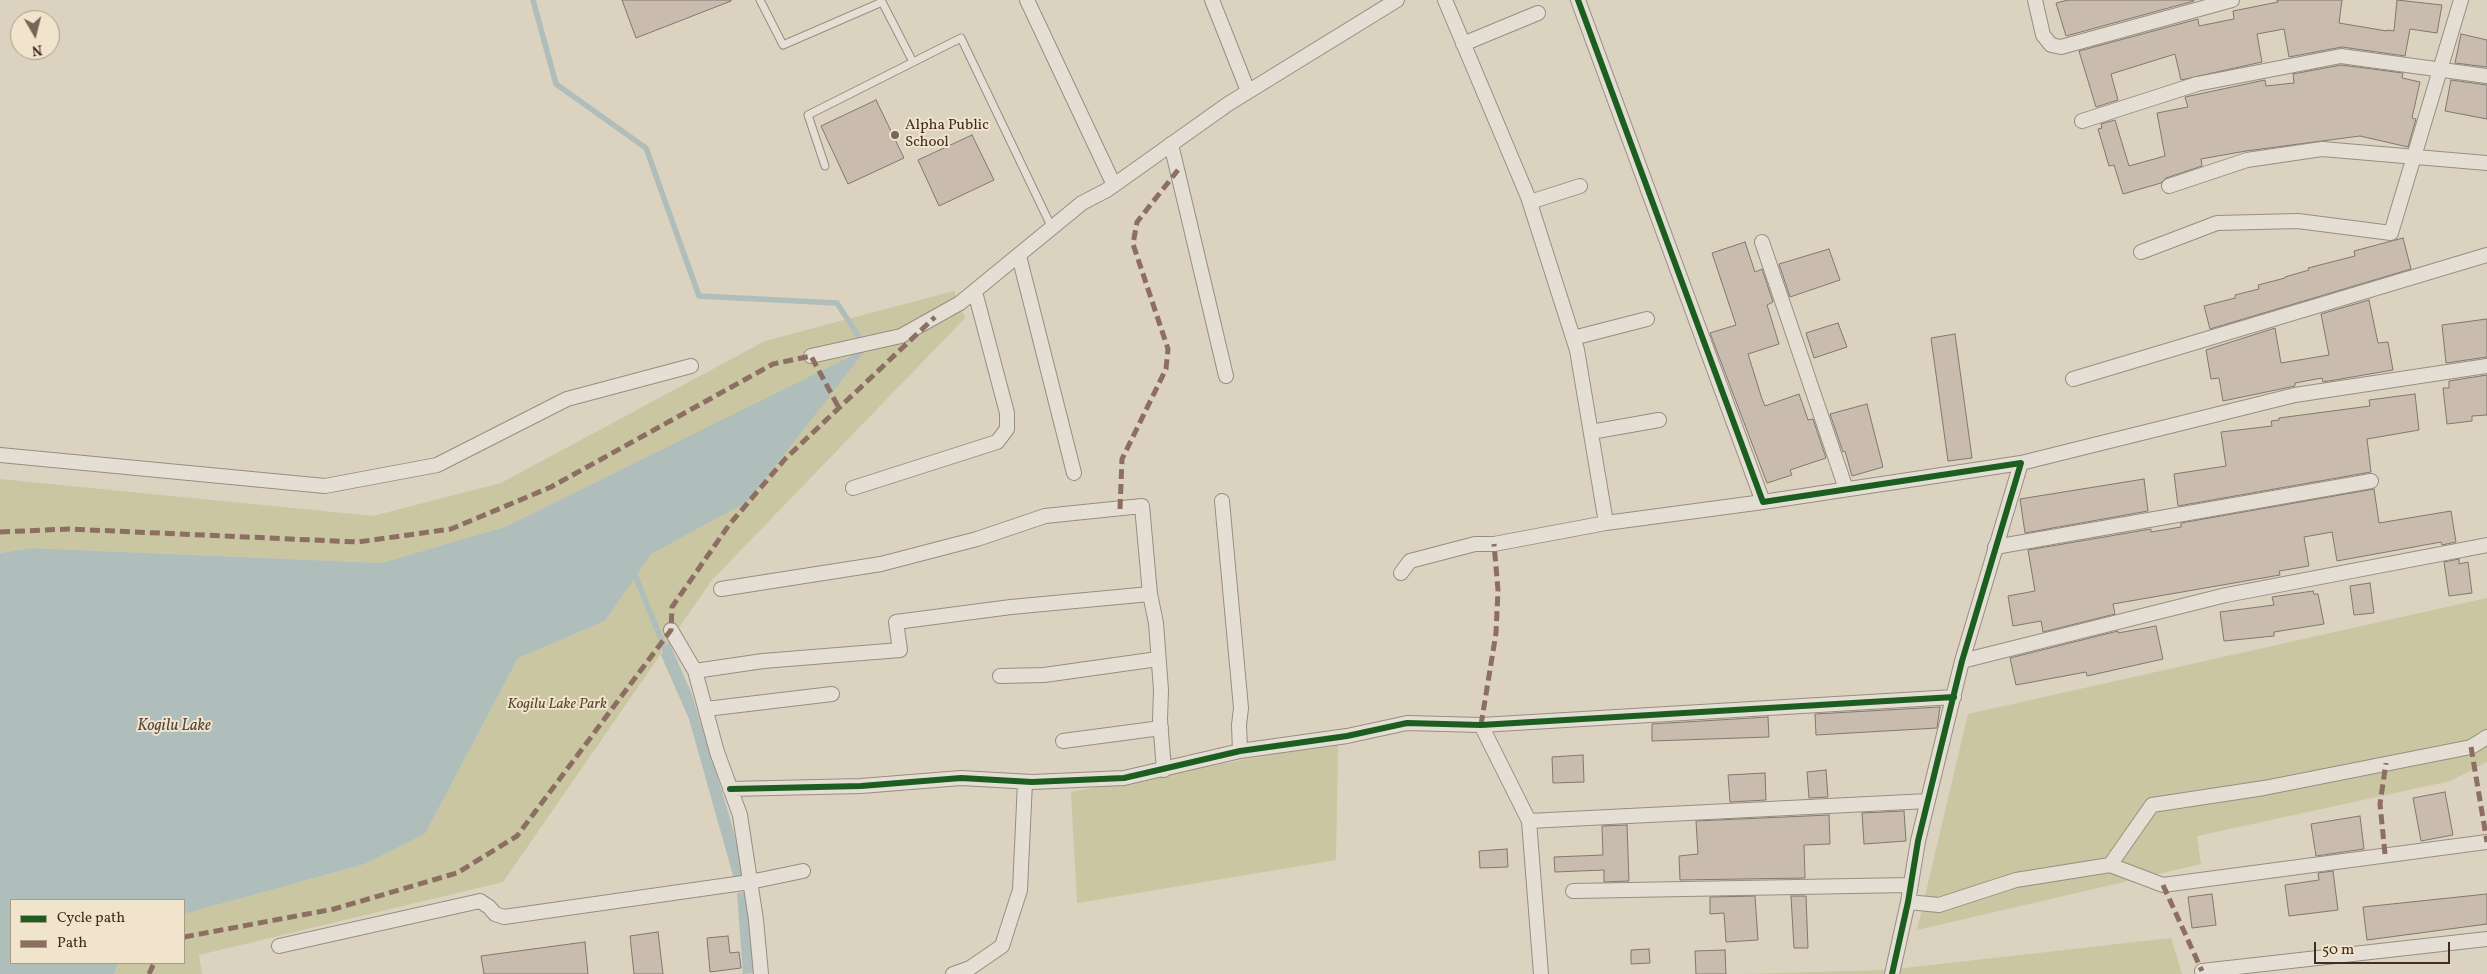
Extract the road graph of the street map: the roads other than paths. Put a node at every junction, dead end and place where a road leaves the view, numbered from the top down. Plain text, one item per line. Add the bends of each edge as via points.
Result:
1 (760, 0) edge
2 (1027, 0) edge
3 (1212, 0) edge
4 (1396, 0) edge
5 (1445, 0) edge
6 (1578, 0) edge
7 (2035, 0) edge
8 (2232, 0) edge
9 (2461, 0) edge
10 (881, 1) edge
11 (1538, 13) dead end
12 (1463, 44) junction
13 (913, 62) junction
14 (2440, 70) junction
15 (2487, 76) edge
16 (1248, 91) junction
17 (2082, 120) dead end
18 (1172, 144) junction
19 (2414, 157) junction
20 (2487, 164) edge
21 (826, 166) dead end
22 (1114, 185) junction
23 (1580, 186) dead end
24 (2168, 186) dead end
25 (1530, 202) junction
26 (1052, 228) junction
27 (1762, 242) dead end
28 (2141, 252) dead end
29 (2487, 255) edge
30 (1019, 256) junction
31 (975, 292) junction
32 (1647, 320) dead end
33 (1573, 338) junction
34 (811, 356) dead end
35 (691, 366) dead end
36 (2487, 366) edge
37 (1226, 376) dead end
38 (2073, 379) dead end
39 (1659, 420) dead end
40 (1591, 432) junction
41 (0, 455) edge
42 (2021, 463) junction
43 (1074, 473) dead end
44 (2371, 481) dead end
45 (853, 488) dead end
46 (1846, 489) junction
47 (1222, 501) dead end
48 (1763, 502) junction
49 (1606, 523) junction
50 (2487, 546) edge
51 (1995, 547) junction
52 (1400, 573) dead end
53 (721, 589) dead end
54 (1150, 594) junction
55 (671, 630) dead end
56 (1158, 660) junction
57 (1962, 662) junction
58 (695, 671) junction
59 (1000, 676) dead end
60 (832, 694) dead end
61 (1954, 697) junction
62 (706, 709) junction
63 (1480, 726) junction
64 (1161, 728) junction
65 (2487, 737) edge
66 (1063, 741) dead end
67 (1240, 751) junction
68 (1164, 770) junction
69 (1025, 782) junction
70 (730, 789) junction
71 (1928, 801) junction
72 (1530, 821) junction
73 (2487, 842) edge
74 (2110, 865) junction
75 (803, 871) dead end
76 (750, 882) junction
77 (1909, 885) junction
78 (1573, 891) dead end
79 (1908, 902) junction
80 (2487, 940) edge
81 (279, 946) dead end
82 (762, 974) edge
83 (953, 974) edge
84 (1541, 974) edge
85 (1892, 974) edge
86 (2203, 974) edge

1 - 10 lane via 783,46
2 - 22 street
3 - 16 street
4 - 16 street
5 - 12 street
6 - 48 street
7 - 8 street via 2043,35 2051,45 2061,47
9 - 14 street
10 - 13 lane
11 - 12 street
12 - 25 street
13 - 21 lane via 808,116
13 - 26 lane via 961,38
14 - 15 street
14 - 17 street via 2341,56 2197,84
14 - 19 street
16 - 18 street
18 - 22 street
18 - 37 street
19 - 20 street
19 - 24 street via 2322,149 2247,160
19 - 28 street via 2391,232 2298,221 2217,223
22 - 26 street via 1082,204
23 - 25 street
25 - 33 street
26 - 30 street
27 - 46 street
29 - 38 street
30 - 31 street
30 - 43 street
31 - 34 street via 901,336
31 - 45 street via 1007,412 1008,430 997,442
32 - 33 street
33 - 40 street
35 - 41 street via 568,399 437,465 325,486
36 - 42 street via 2295,395
39 - 40 street
40 - 49 street
42 - 46 street
42 - 51 street
44 - 51 street
46 - 48 street
47 - 67 street via 1242,708
48 - 49 street
49 - 52 street via 1494,544 1475,544 1410,561
50 - 57 street via 2226,595
51 - 57 street
53 - 54 street via 881,564 977,539 1045,516 1142,506
54 - 56 street
54 - 58 street via 896,622 900,650 763,661
55 - 58 street
56 - 59 street via 1044,675
56 - 64 street
57 - 61 street
58 - 62 street
60 - 62 street
61 - 63 street
61 - 71 street
62 - 70 street
63 - 67 street via 1407,723 1347,736
63 - 72 street
64 - 66 street
64 - 68 street
65 - 74 street via 2471,747 2264,788 2152,805
67 - 68 street
68 - 69 street via 1124,778
69 - 70 street via 962,778 862,786
69 - 83 street via 1020,890 1002,946 970,968
70 - 76 street via 740,815
71 - 72 street
71 - 77 street
72 - 84 street
73 - 74 street via 2163,885
74 - 79 street via 2016,880 1939,905
75 - 76 street
76 - 81 street via 504,917 480,901
76 - 82 street
77 - 78 street
77 - 79 street
79 - 85 street
80 - 86 street via 2202,971

